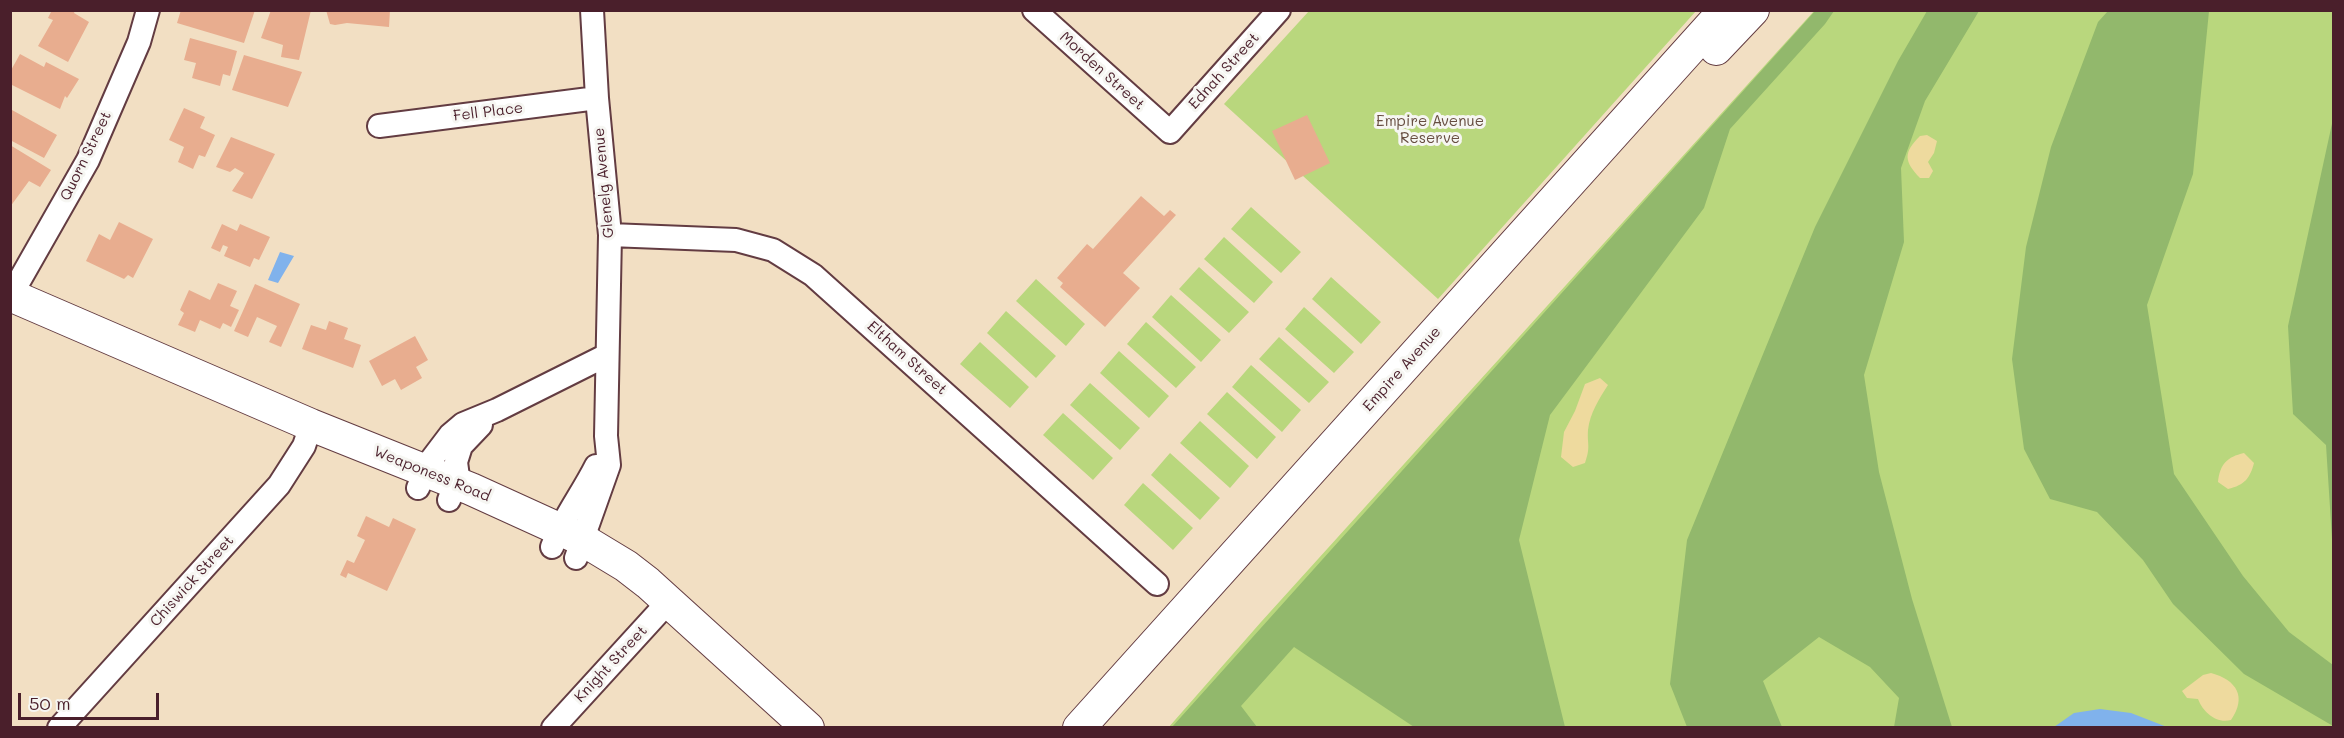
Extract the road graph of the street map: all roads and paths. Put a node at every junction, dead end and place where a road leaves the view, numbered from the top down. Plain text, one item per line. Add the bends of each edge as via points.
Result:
1 (148, 10) edge
2 (592, 10) edge
3 (1034, 10) edge
4 (1279, 10) edge
5 (1725, 10) edge
6 (1753, 10) edge
7 (597, 98) junction
8 (379, 126) dead end
9 (1170, 132) joint
10 (610, 235) junction
11 (11, 301) edge
12 (607, 355) junction
13 (497, 410) junction
14 (307, 436) junction
15 (422, 479) junction
16 (452, 491) junction
17 (567, 543) junction
18 (1157, 584) dead end
19 (663, 607) junction
20 (59, 728) edge
21 (553, 728) edge
22 (783, 728) edge
23 (808, 728) edge
24 (1079, 728) edge
25 (1107, 728) edge

1 - 11 street, Quorn Street via 139,42 87,160
2 - 7 street, Glenelg Avenue
3 - 9 street, Morden Street
4 - 9 street, Ednah Street
5 - 24 main road, Empire Avenue
6 - 25 main road, Empire Avenue
7 - 8 street, Fell Place
7 - 10 street, Glenelg Avenue
10 - 12 street, Glenelg Avenue
10 - 18 street, Eltham Street via 736,240 772,250 813,275
11 - 14 main road, Weaponess Road
12 - 13 street
12 - 17 street, Glenelg Avenue via 606,436
13 - 15 street via 463,424 450,435
13 - 16 street via 461,446 456,462 458,477
14 - 15 main road, Weaponess Road
14 - 20 street, Chiswick Street via 279,485
15 - 16 main road, Weaponess Road
16 - 17 main road, Weaponess Road
17 - 19 main road, Weaponess Road via 626,566
19 - 21 street, Knight Street
19 - 22 main road, Weaponess Road
19 - 23 main road, Weaponess Road

